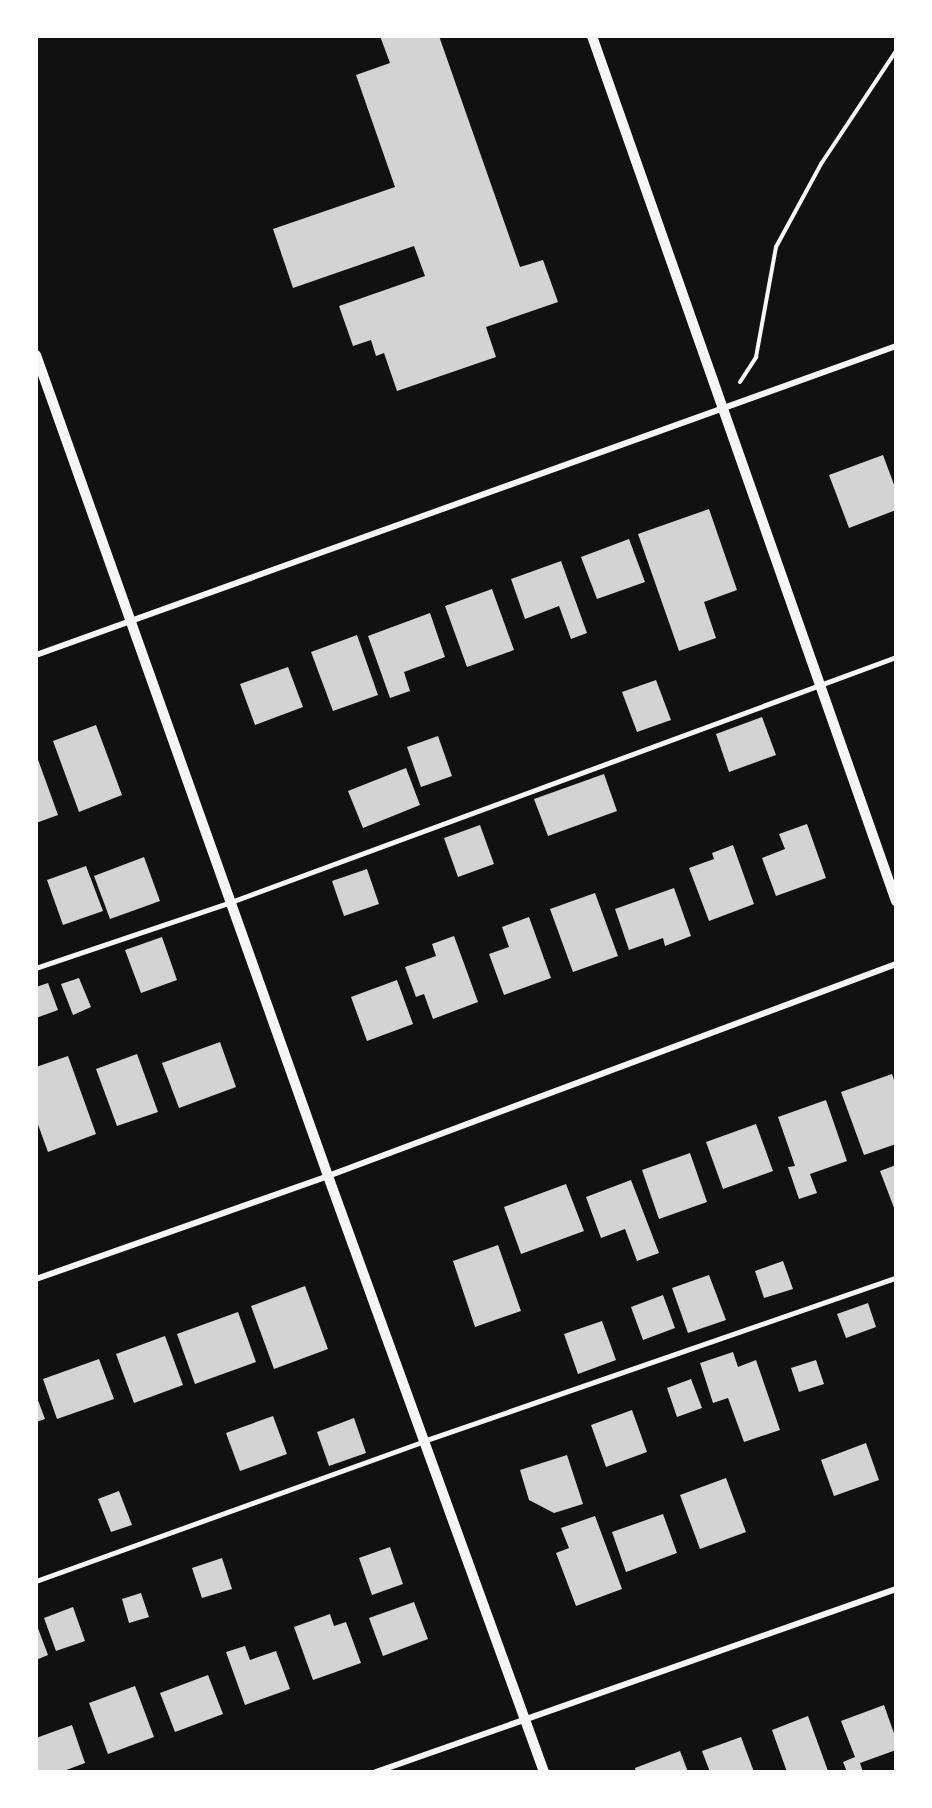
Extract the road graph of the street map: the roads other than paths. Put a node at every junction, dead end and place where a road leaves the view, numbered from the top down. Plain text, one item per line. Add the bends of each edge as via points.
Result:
1 (592, 36) edge
2 (896, 346) edge
3 (36, 355) edge
4 (722, 409) junction
5 (132, 622) junction
6 (36, 655) edge
7 (896, 657) edge
8 (820, 685) junction
9 (896, 901) edge
10 (231, 902) junction
11 (896, 964) edge
12 (36, 968) edge
13 (328, 1176) junction
14 (896, 1278) edge
15 (36, 1279) edge
16 (424, 1441) junction
17 (36, 1581) edge
18 (896, 1588) edge
19 (524, 1718) junction
20 (376, 1772) edge
21 (544, 1772) edge

1 - 4 street
2 - 4 street
3 - 5 street
4 - 5 street
4 - 8 street
5 - 6 street
5 - 10 street
7 - 8 lane
8 - 9 street
8 - 10 lane
10 - 12 lane
10 - 13 street
11 - 13 street
13 - 15 street
13 - 16 street
14 - 16 lane
16 - 17 lane
16 - 19 street
18 - 19 street
19 - 20 street
19 - 21 street

